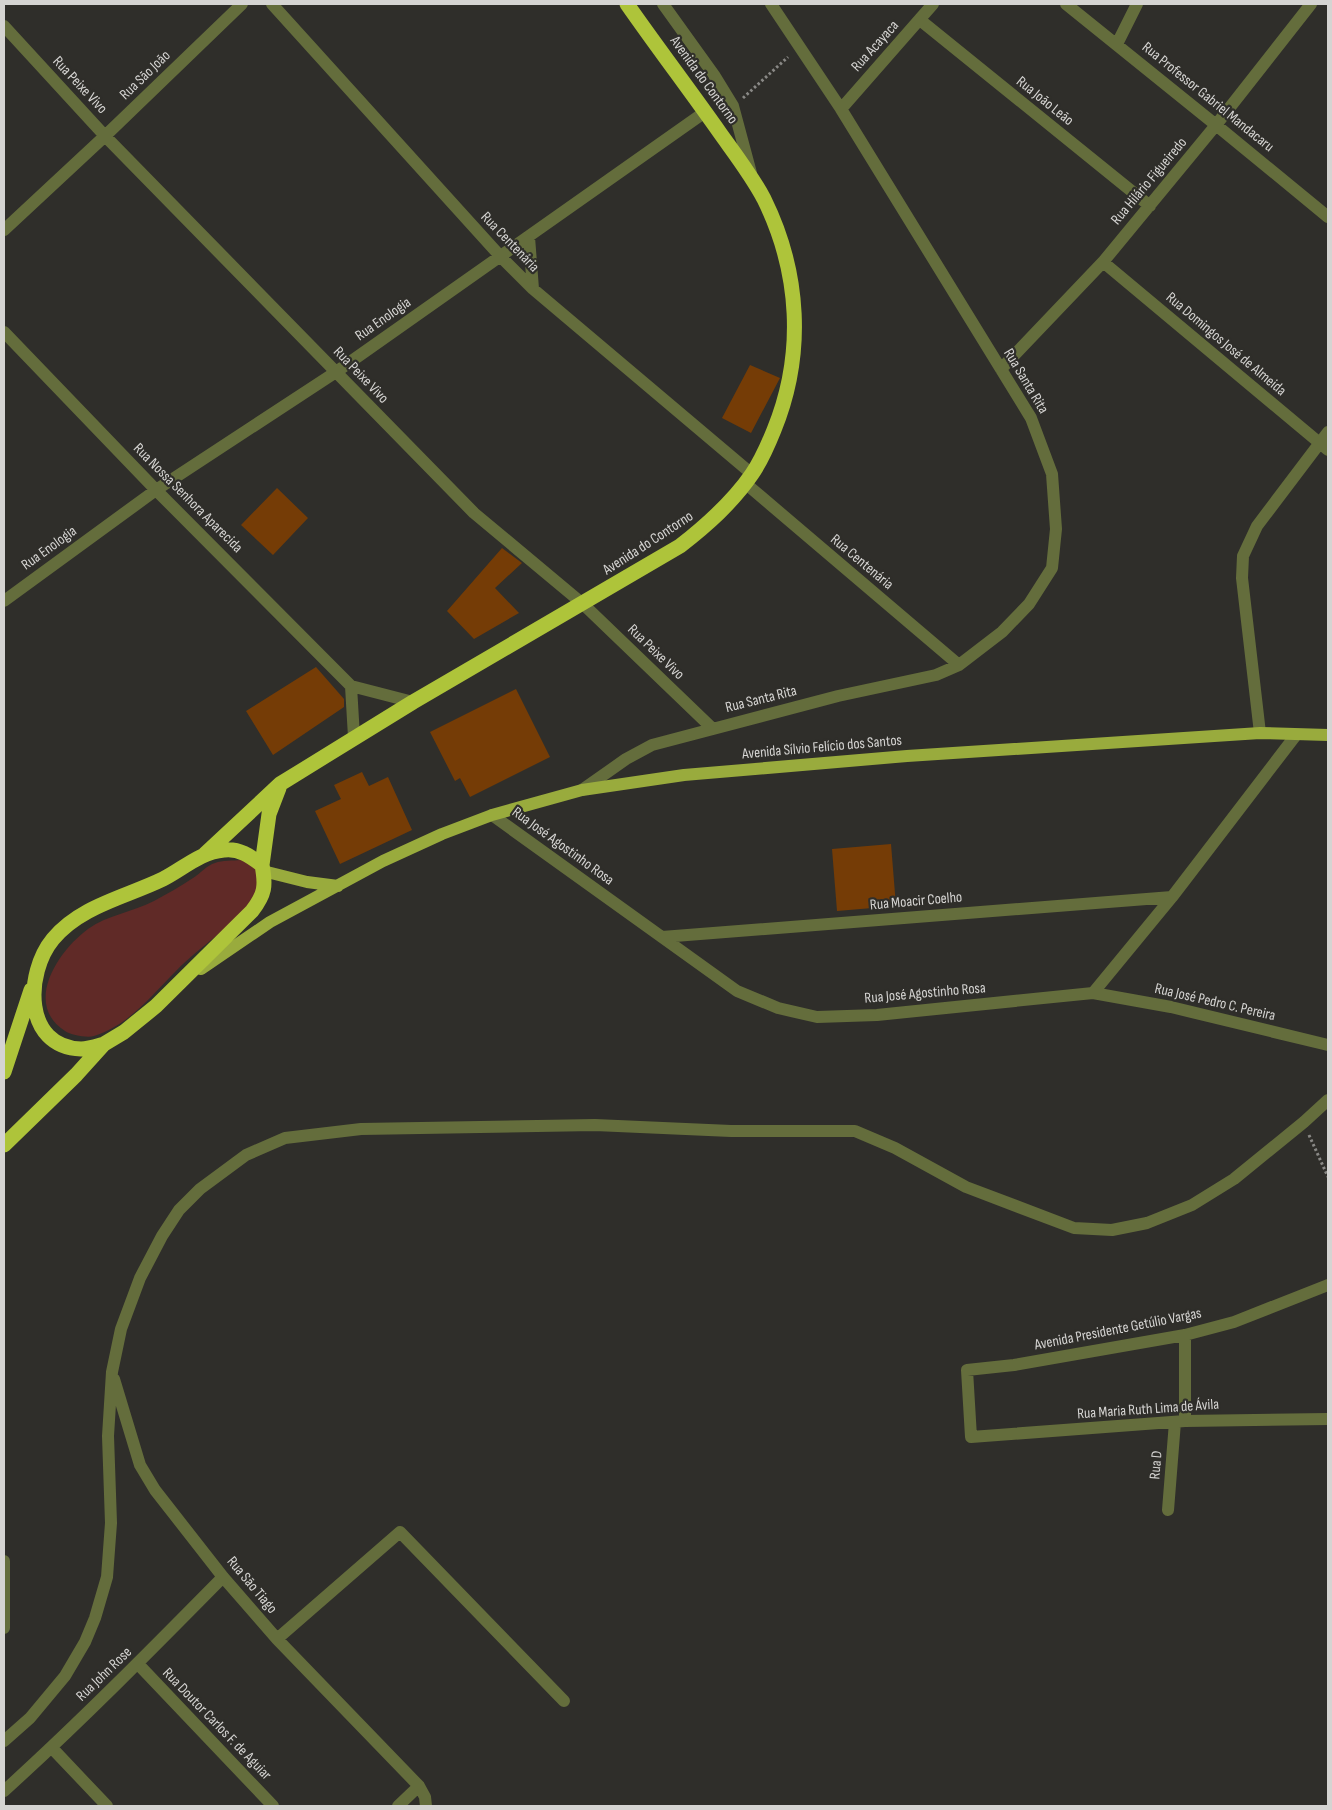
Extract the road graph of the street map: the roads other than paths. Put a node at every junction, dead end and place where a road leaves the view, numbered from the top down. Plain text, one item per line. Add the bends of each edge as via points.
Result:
1 (242, 4) edge
2 (272, 4) edge
3 (627, 4) edge
4 (663, 4) edge
5 (771, 4) edge
6 (933, 4) edge
7 (1066, 4) edge
8 (1137, 4) edge
9 (1311, 4) edge
10 (920, 20) junction
11 (4, 26) edge
12 (1117, 44) junction
13 (841, 109) junction
14 (705, 112) junction
15 (1216, 125) junction
16 (105, 136) junction
17 (752, 178) junction
18 (1150, 206) junction
19 (1328, 217) edge
20 (4, 230) edge
21 (529, 237) junction
22 (501, 258) junction
23 (1103, 262) junction
24 (533, 289) junction
25 (4, 332) edge
26 (1001, 369) junction
27 (336, 372) junction
28 (1328, 432) edge
29 (1324, 447) edge
30 (748, 479) junction
31 (156, 490) junction
32 (4, 601) edge
33 (583, 604) junction
34 (959, 665) junction
35 (351, 686) junction
36 (413, 702) junction
37 (713, 729) junction
38 (1260, 733) junction
39 (1296, 735) junction
40 (1328, 735) edge
41 (354, 737) junction
42 (280, 784) junction
43 (582, 790) junction
44 (492, 815) junction
45 (205, 854) junction
46 (262, 868) junction
47 (338, 886) junction
48 (1172, 897) junction
49 (662, 937) junction
50 (35, 979) junction
51 (1093, 993) junction
52 (168, 994) junction
53 (104, 1044) junction
54 (1328, 1045) edge
55 (4, 1072) edge
56 (1328, 1100) edge
57 (4, 1145) edge
58 (1328, 1285) edge
59 (1185, 1335) junction
60 (112, 1372) junction
61 (1328, 1419) edge
62 (1180, 1421) junction
63 (971, 1437) joint
64 (1168, 1510) dead end
65 (4, 1562) edge
66 (223, 1577) junction
67 (4, 1628) edge
68 (277, 1639) junction
69 (138, 1664) junction
70 (564, 1701) dead end
71 (4, 1741) edge
72 (52, 1748) junction
73 (419, 1786) junction
74 (4, 1791) edge
75 (107, 1806) edge
76 (273, 1806) edge
77 (398, 1806) edge
78 (426, 1806) edge

1 - 16 street, Rua São João
2 - 22 street, Rua Centenária
3 - 14 highway, Avenida do Contorno
4 - 17 street, Avenida do Contorno via 733,106
5 - 13 street, Rua Santa Rita
6 - 10 street, Rua Acayaca
7 - 12 street, Rua Professor Gabriel Mandacaru
8 - 12 street
9 - 15 street, Rua Hilário Figueiredo
10 - 13 street, Rua Acayaca
10 - 18 street, Rua João Leão
11 - 16 street, Rua Peixe Vivo
12 - 15 street, Rua Professor Gabriel Mandacaru
13 - 26 street, Rua Santa Rita
14 - 17 highway, Avenida do Contorno
14 - 21 street, Rua Enologia
15 - 18 street, Rua Hilário Figueiredo
15 - 19 street, Rua Professor Gabriel Mandacaru
16 - 20 street, Rua São João
16 - 27 street, Rua Peixe Vivo
17 - 30 highway, Avenida do Contorno via 774,222 786,258 796,327 790,381 780,416
18 - 23 street, Rua Hilário Figueiredo
21 - 22 street, Rua Enologia
21 - 24 street
22 - 24 street, Rua Centenária
22 - 27 street, Rua Enologia
23 - 26 street, Rua Hilário Figueiredo
23 - 29 street, Rua Domingos José de Almeida
24 - 30 street, Rua Centenária
25 - 31 street, Rua Nossa Senhora Aparecida
26 - 34 street, Rua Santa Rita via 1031,418 1052,474 1056,529 1052,568 1029,604 1002,632
27 - 31 street, Rua Enologia
27 - 33 street, Rua Peixe Vivo via 474,513
28 - 29 street
29 - 38 street via 1257,526 1243,556 1242,578
30 - 33 highway, Avenida do Contorno via 716,516 684,543
30 - 34 street, Rua Centenária
31 - 32 street, Rua Enologia
31 - 35 street, Rua Nossa Senhora Aparecida
33 - 36 highway, Avenida do Contorno
33 - 37 street, Rua Peixe Vivo
34 - 37 street, Rua Santa Rita via 936,675 838,696
35 - 36 street
35 - 41 street
36 - 41 highway, Avenida do Contorno
37 - 43 street, Rua Santa Rita via 652,746 626,759
38 - 39 main road, Avenida Sílvio Felício dos Santos
38 - 43 main road, Avenida Sílvio Felício dos Santos via 684,774
39 - 40 main road, Avenida Sílvio Felício dos Santos
39 - 48 street
41 - 42 highway, Avenida do Contorno
42 - 45 highway, Avenida do Contorno
42 - 46 highway via 269,814
43 - 44 main road, Avenida Sílvio Felício dos Santos
44 - 47 main road, Avenida Sílvio Felício dos Santos via 382,861
44 - 49 street, Rua José Agostinho Rosa
45 - 46 highway via 225,850 245,852
45 - 50 highway via 142,890 106,902 66,925 52,940 40,961
46 - 47 main road via 307,882
46 - 52 highway via 265,882 262,898
47 - 52 main road, Avenida Sílvio Felício dos Santos via 270,922
48 - 49 street, Rua Moacir Coelho
48 - 51 street
49 - 51 street, Rua José Agostinho Rosa via 737,991 778,1008 817,1017 877,1015
50 - 53 highway via 36,1012 42,1029 51,1039 82,1049
50 - 55 highway
51 - 54 street, Rua José Pedro C. Pereira via 1171,1007
52 - 53 highway via 124,1032
53 - 57 highway
56 - 60 street via 1234,1179 1192,1205 1147,1223 1112,1230 1074,1228 966,1187 895,1148 855,1131 731,1131 595,1125 361,1129 285,1138 246,1155 200,1189 179,1210 140,1278 121,1329
58 - 59 street, Avenida Presidente Getúlio Vargas via 1234,1322
59 - 62 street, Rua D
59 - 63 street, Avenida Presidente Getúlio Vargas via 1014,1365 967,1370
60 - 66 street, Rua São Tiago via 140,1465 155,1490
60 - 71 street via 108,1436 111,1522 107,1577 85,1642 65,1676 30,1718
61 - 62 street, Rua Maria Ruth Lima de Ávila
62 - 63 street, Rua Maria Ruth Lima de Ávila
62 - 64 street, Rua D
65 - 67 street
66 - 68 street, Rua São Tiago
66 - 69 street, Rua John Rose
68 - 70 street via 400,1532
68 - 73 street, Rua São Tiago
69 - 72 street, Rua John Rose
69 - 76 street, Rua Doutor Carlos F. de Aguiar
72 - 74 street, Rua John Rose
72 - 75 street
73 - 77 street
73 - 78 street

